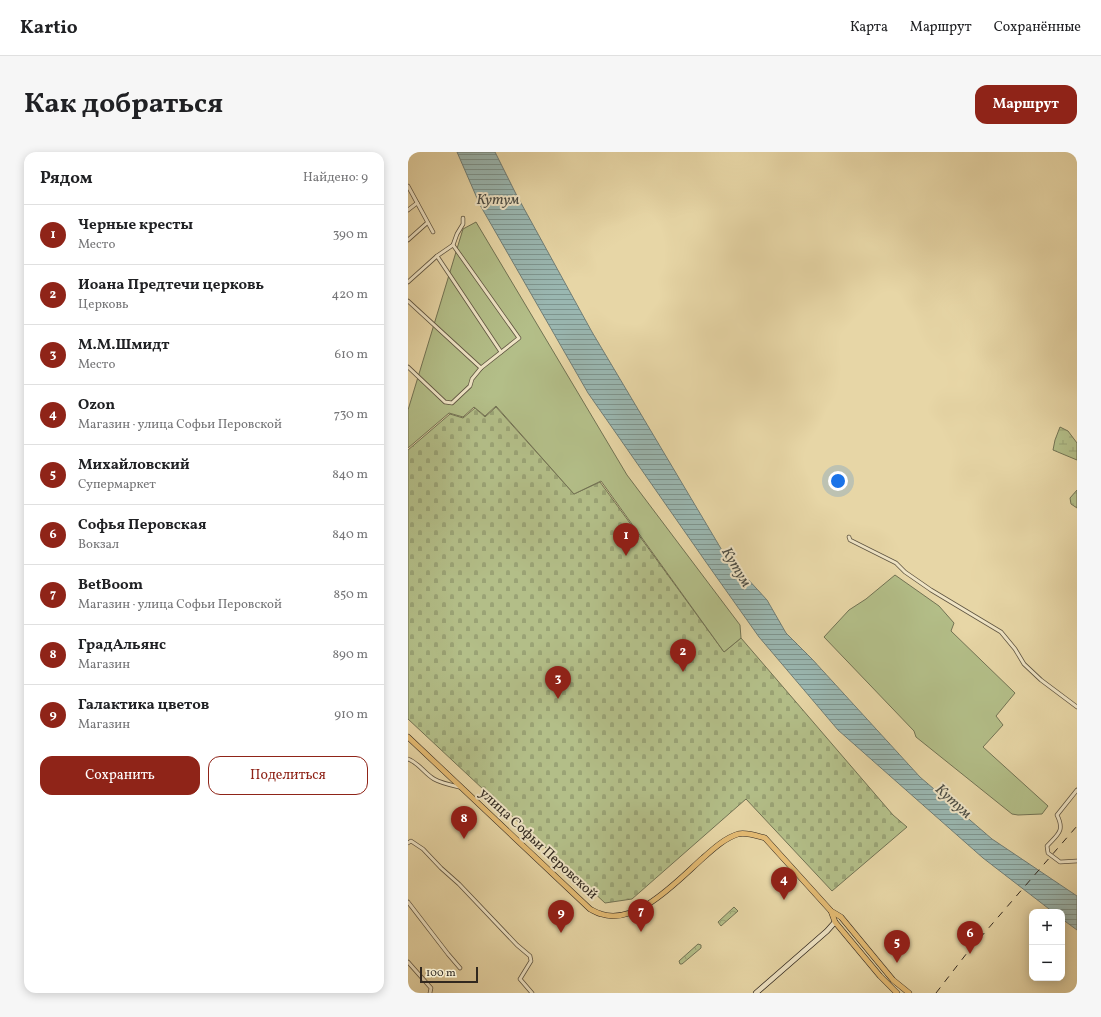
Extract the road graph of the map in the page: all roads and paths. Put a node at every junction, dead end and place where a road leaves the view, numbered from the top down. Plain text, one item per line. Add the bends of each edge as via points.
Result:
1 (408, 186) edge
2 (417, 203) junction
3 (408, 210) edge
4 (463, 218) dead end
5 (428, 223) junction
6 (433, 232) dead end
7 (408, 240) edge
8 (453, 245) junction
9 (437, 256) junction
10 (408, 282) edge
11 (408, 301) edge
12 (501, 352) junction
13 (408, 367) edge
14 (481, 368) junction
15 (848, 537) dead end
16 (1077, 707) edge
17 (408, 737) edge
18 (408, 759) edge
19 (461, 787) junction
20 (1077, 790) edge
21 (408, 843) edge
22 (1077, 861) edge
23 (408, 902) edge
24 (831, 911) junction
25 (841, 918) junction
26 (835, 922) junction
27 (408, 962) edge
28 (460, 968) dead end
29 (893, 980) junction
30 (430, 993) edge
31 (532, 993) edge
32 (756, 993) edge
33 (897, 993) edge
34 (909, 993) edge

1 - 2 street
2 - 3 street
2 - 5 street
4 - 8 street via 463,224
5 - 6 street
5 - 7 street
8 - 9 street
8 - 12 street via 520,338
9 - 10 street
9 - 12 street
11 - 14 street
12 - 14 street
13 - 14 street via 445,402 452,403 470,386
15 - 16 street via 896,563 931,590 1001,632 1024,664
17 - 19 main road, улица Софьи Перовской
18 - 19 street via 434,779
19 - 24 main road, улица Софьи Перовской via 590,909 600,914 613,916 630,913 652,902 714,848 739,834 753,834 765,838
20 - 22 street via 1057,815 1061,828 1047,846 1048,852 1060,862
21 - 31 street via 411,841 423,849 530,956 531,961 520,979
23 - 28 street
24 - 25 main road, улица Софьи Перовской
24 - 26 main road, улица Софьи Перовской
25 - 26 main road
25 - 29 main road, улица Софьи Перовской
26 - 32 main road via 828,931
26 - 33 main road, улица Софьи Перовской
27 - 30 street via 431,988
29 - 33 main road
29 - 34 main road, улица Софьи Перовской

